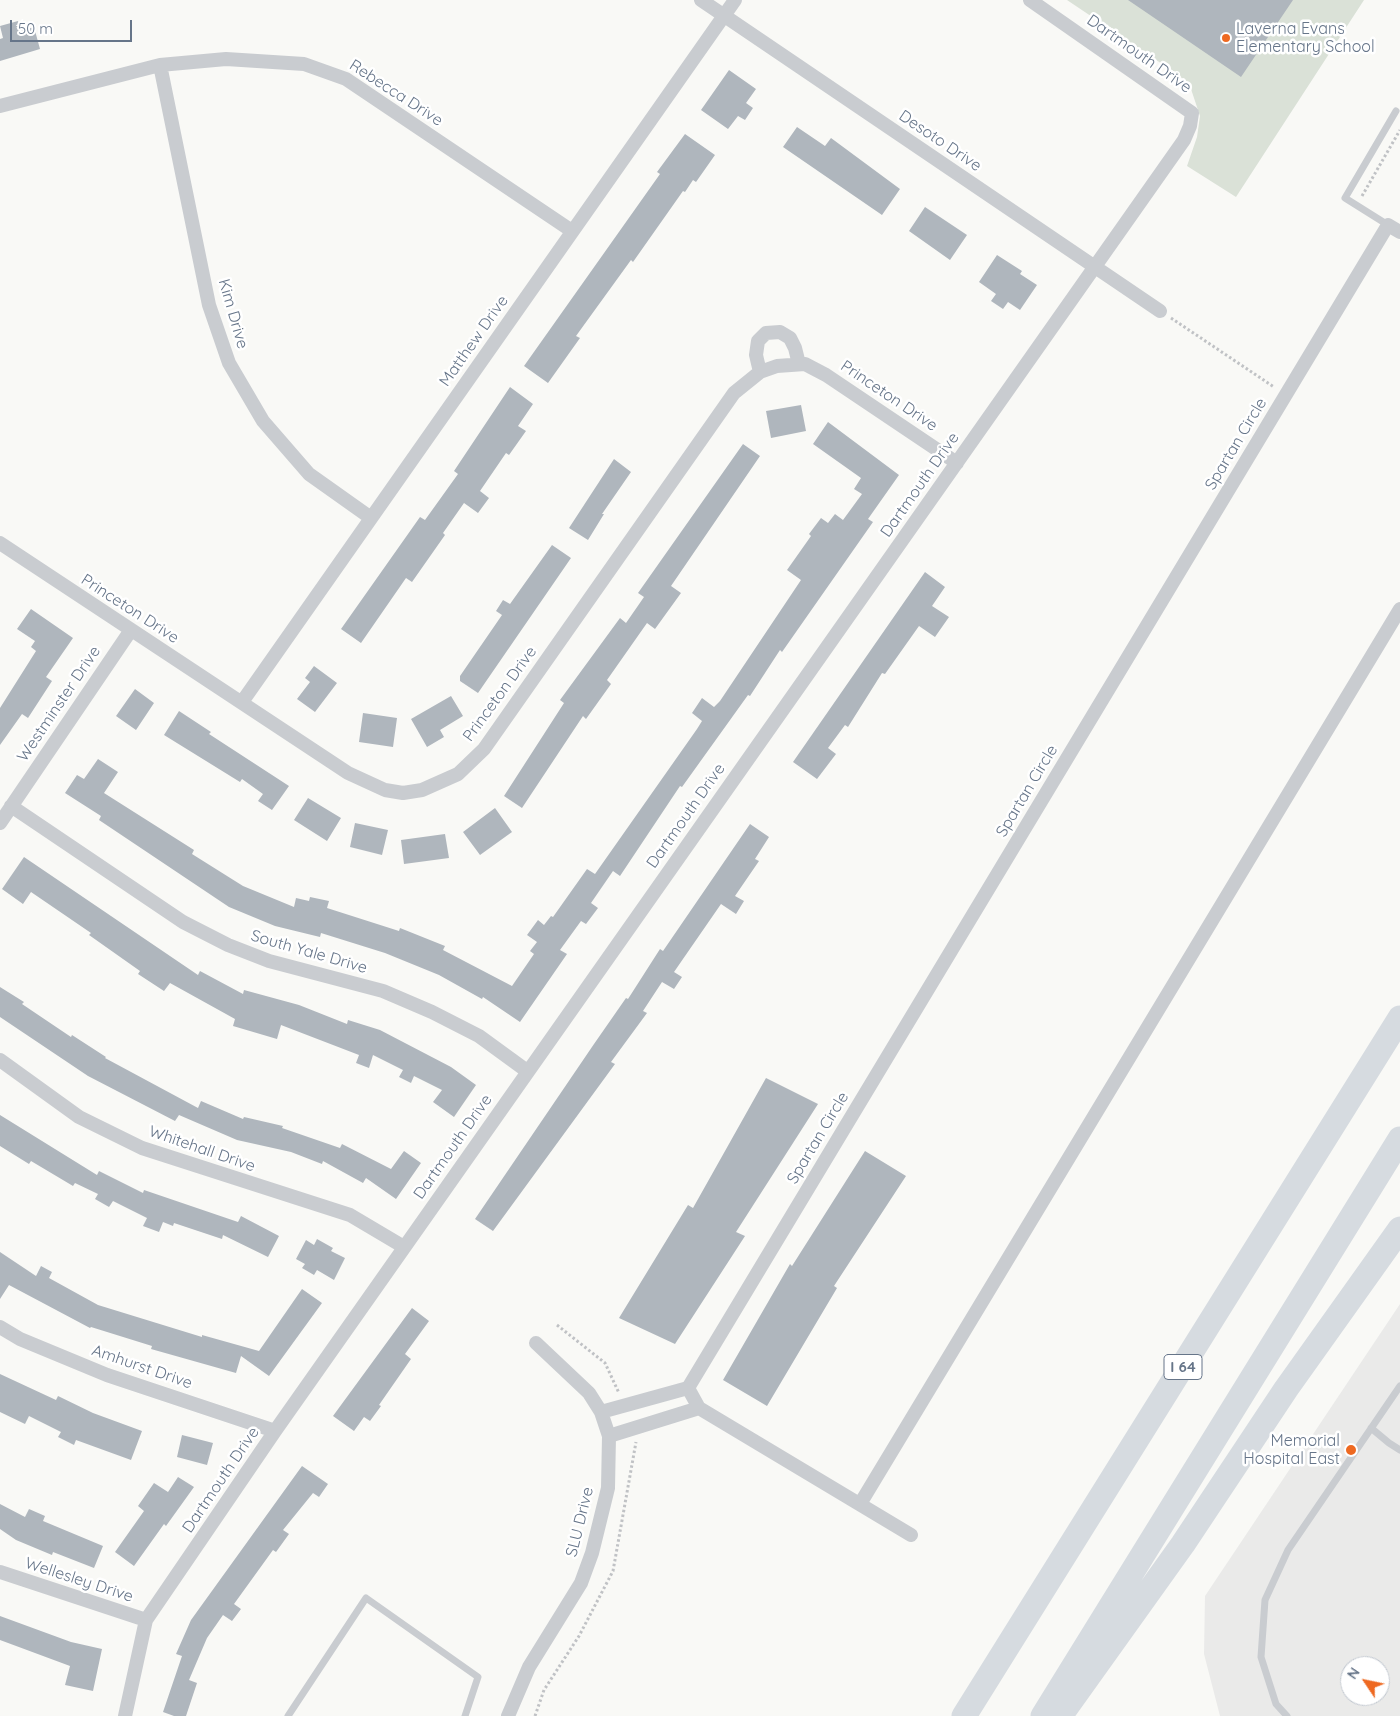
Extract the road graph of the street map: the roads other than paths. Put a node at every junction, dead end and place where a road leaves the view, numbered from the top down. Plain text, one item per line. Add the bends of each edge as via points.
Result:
1 (701, 0) edge
2 (735, 0) edge
3 (1030, 0) edge
4 (724, 16) junction
5 (160, 65) junction
6 (0, 106) edge
7 (1396, 111) dead end
8 (1394, 228) edge
9 (572, 232) junction
10 (1095, 267) junction
11 (1160, 311) road end
12 (799, 364) junction
13 (760, 372) junction
14 (957, 463) junction
15 (371, 518) junction
16 (0, 543) edge
17 (1400, 609) edge
18 (131, 630) junction
19 (242, 702) junction
20 (11, 806) junction
21 (0, 823) edge
22 (1400, 1018) edge
23 (0, 1060) edge
24 (527, 1071) junction
25 (1400, 1140) edge
26 (1400, 1229) edge
27 (404, 1247) junction
28 (0, 1327) edge
29 (536, 1343) dead end
30 (1400, 1386) edge
31 (688, 1388) junction
32 (699, 1408) junction
33 (601, 1412) junction
34 (1371, 1428) junction
35 (275, 1431) junction
36 (609, 1436) junction
37 (1400, 1450) edge
38 (860, 1504) junction
39 (911, 1535) dead end
40 (0, 1572) edge
41 (146, 1620) junction
42 (125, 1716) edge
43 (288, 1716) edge
44 (465, 1716) edge
45 (508, 1716) edge
46 (964, 1716) edge
47 (1043, 1716) edge
48 (1060, 1716) edge
49 (1287, 1716) edge

1 - 4 street, Desoto Drive
2 - 4 street, Matthew Drive
3 - 10 street, Dartmouth Drive via 1192,113 1184,140
4 - 9 street, Matthew Drive
4 - 10 street, Desoto Drive
5 - 6 street, Rebecca Drive
5 - 9 street, Rebecca Drive via 226,59 304,64 346,79
5 - 15 street, Kim Drive via 209,305 229,363 263,421 309,474
7 - 8 lane via 1345,198
8 - 31 street, Spartan Circle via 1286,395
9 - 15 street, Matthew Drive
10 - 11 street, Desoto Drive
10 - 14 street, Dartmouth Drive
12 - 13 street, Princeton Drive
12 - 13 street via 790,338 780,332 766,333 758,341 756,355
12 - 14 street, Princeton Drive via 826,375
13 - 19 street, Princeton Drive via 734,393 484,749 458,774 422,790 402,793 385,790 348,774
14 - 24 street, Dartmouth Drive
15 - 19 street, Matthew Drive
16 - 18 street, Princeton Drive
17 - 38 street
18 - 19 street, Princeton Drive
18 - 20 street, Westminster Drive
20 - 21 street, Westminster Drive
20 - 24 street, South Yale Drive via 183,922 228,946 269,961 383,991 479,1036
22 - 46 highway, I 64
23 - 27 street, Whitehall Drive via 80,1117 142,1148 350,1214
24 - 27 street, Dartmouth Drive
25 - 47 highway
26 - 48 highway
27 - 35 street, Dartmouth Drive
28 - 35 street, Amhurst Drive via 20,1339 107,1375
29 - 33 street, SLU Drive via 589,1393
30 - 34 lane
31 - 32 street
31 - 33 street
32 - 36 street
32 - 38 street
33 - 36 street, SLU Drive
34 - 37 lane
34 - 49 lane via 1288,1550 1265,1600 1261,1657 1276,1704
35 - 41 street, Dartmouth Drive
36 - 45 street, SLU Drive via 608,1488 592,1553 581,1583 528,1667
38 - 39 street
40 - 41 street, Wellesley Drive
41 - 42 street, Dartmouth Drive
43 - 44 lane via 366,1598 478,1677

